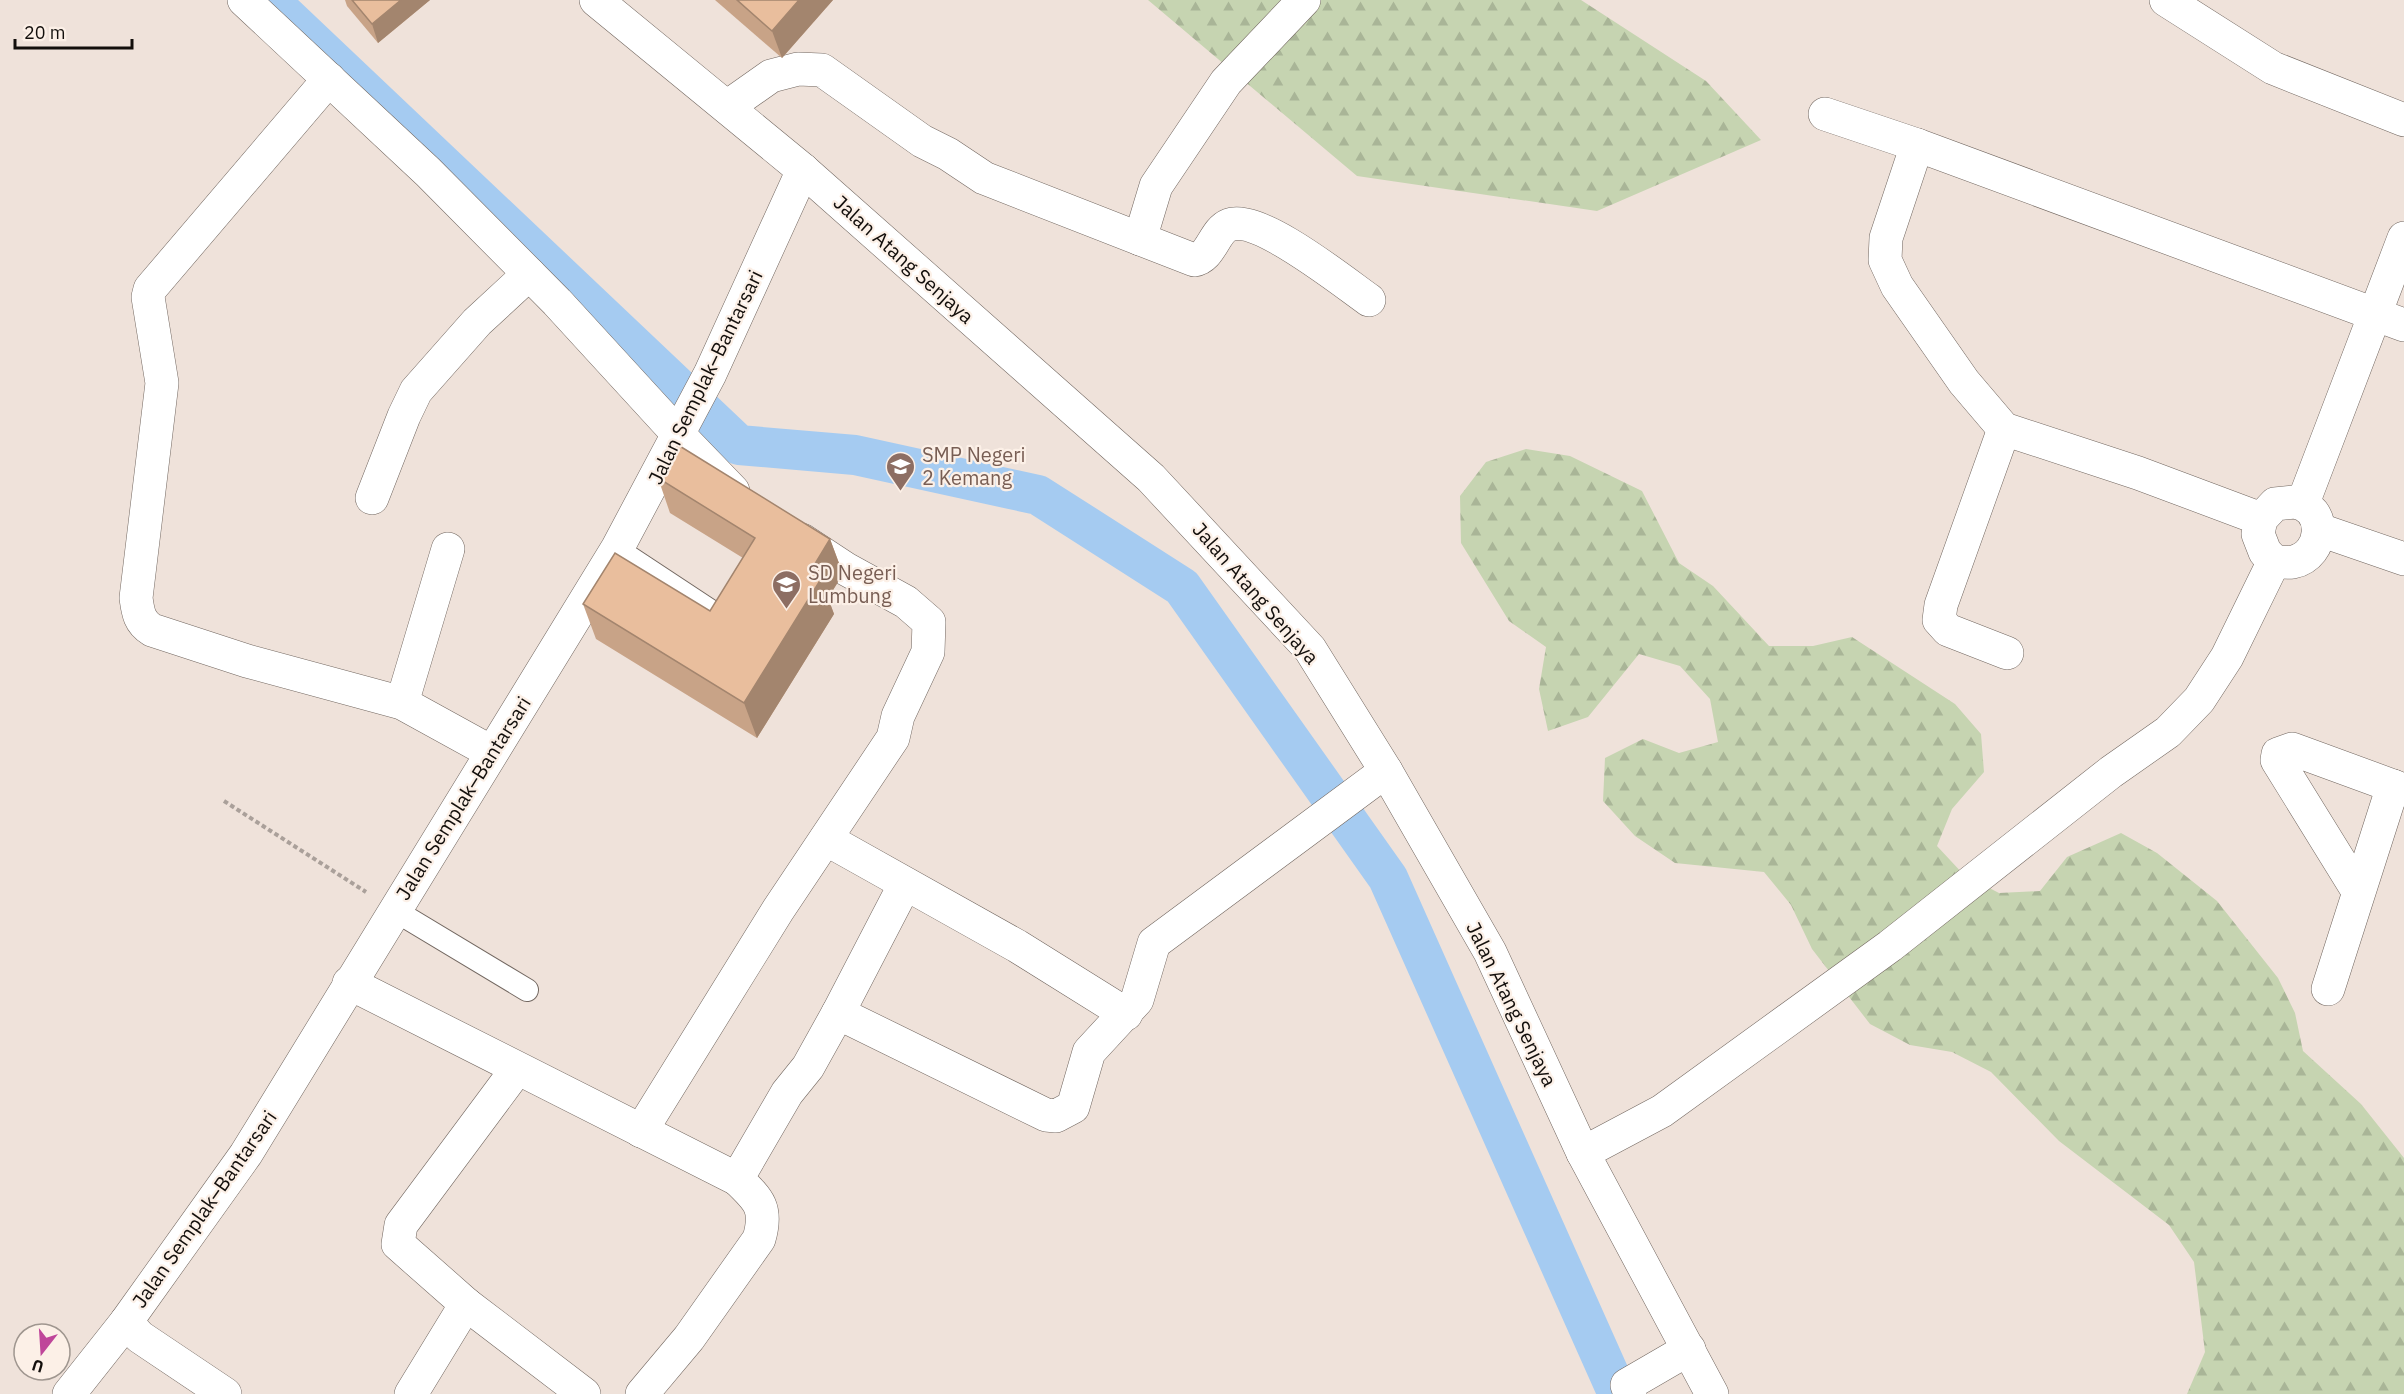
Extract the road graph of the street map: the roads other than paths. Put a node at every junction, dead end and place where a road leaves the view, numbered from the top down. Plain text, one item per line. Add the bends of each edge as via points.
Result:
1 (244, 0) edge
2 (596, 0) edge
3 (1304, 0) edge
4 (2166, 0) edge
5 (330, 79) junction
6 (726, 107) junction
7 (1825, 114) dead end
8 (2404, 120) edge
9 (1917, 145) junction
10 (803, 170) junction
11 (2404, 238) edge
12 (1140, 239) junction
13 (529, 274) junction
14 (1369, 300) dead end
15 (2390, 320) edge
16 (2004, 429) junction
17 (678, 434) junction
18 (372, 498) dead end
19 (2303, 503) junction
20 (752, 506) edge
21 (2261, 519) junction
22 (780, 524) edge
23 (2320, 530) junction
24 (448, 549) dead end
25 (617, 549) junction
26 (2404, 559) edge
27 (2274, 561) junction
28 (726, 621) edge
29 (2007, 653) dead end
30 (402, 703) junction
31 (491, 752) junction
32 (1377, 778) junction
33 (2398, 788) edge
34 (826, 839) junction
35 (905, 884) junction
36 (2358, 891) junction
37 (394, 910) junction
38 (349, 983) junction
39 (2328, 989) dead end
40 (527, 990) dead end
41 (838, 1013) junction
42 (1126, 1014) junction
43 (517, 1069) junction
44 (641, 1131) junction
45 (1583, 1153) junction
46 (737, 1179) junction
47 (466, 1304) junction
48 (126, 1322) junction
49 (1689, 1349) junction
50 (69, 1394) edge
51 (225, 1394) edge
52 (411, 1394) edge
53 (584, 1394) edge
54 (642, 1394) edge
55 (1630, 1394) edge
56 (1712, 1394) edge

1 - 5 street
2 - 6 street, Jalan Atang Senjaya
3 - 12 street via 1226,82 1156,186
4 - 8 street via 2273,68
5 - 13 street
5 - 30 street via 150,289 162,383 136,598 141,620 152,630 247,661
6 - 10 street, Jalan Atang Senjaya
6 - 12 street via 771,76 798,69 822,70 921,141 984,178
7 - 9 street
9 - 15 street
9 - 16 street via 1886,238 1885,260 1897,286 1964,382
10 - 17 street, Jalan Semplak–Bantarsari via 710,374
10 - 32 street, Jalan Atang Senjaya via 1151,478 1310,649
11 - 15 street
12 - 14 street via 1198,260 1226,226 1239,223 1260,229 1304,254
13 - 17 street
13 - 18 street via 477,322 416,391
15 - 19 street
16 - 21 street
16 - 29 street via 1939,620 1948,630
17 - 20 street via 724,483
17 - 25 street, Jalan Semplak–Bantarsari
19 - 21 street via 2275,504
19 - 23 street via 2316,516
21 - 27 street via 2258,534 2265,552
22 - 34 street via 846,569 906,602 929,622 928,652 898,716 893,738
23 - 26 street
23 - 27 street via 2315,547 2305,558 2291,563
24 - 30 street
25 - 28 lane
25 - 31 street, Jalan Semplak–Bantarsari
27 - 45 street via 2227,657 2199,699 2168,732 2111,772 1890,946 1662,1112
30 - 31 street
31 - 37 street, Jalan Semplak–Bantarsari
32 - 42 street via 1154,943 1139,995
32 - 45 street, Jalan Atang Senjaya via 1490,952
33 - 36 street
33 - 36 street via 2292,749 2278,754 2277,760
34 - 35 street
34 - 44 street
35 - 41 street
35 - 42 street via 1017,946
36 - 39 street
37 - 38 street, Jalan Semplak–Bantarsari
37 - 40 lane
38 - 43 street
38 - 48 street, Jalan Semplak–Bantarsari via 246,1154
41 - 42 street via 1046,1115 1056,1116 1073,1107 1089,1052
41 - 46 street
43 - 44 street
43 - 47 street via 401,1225 399,1233 398,1245
44 - 46 street
45 - 49 street, Jalan Atang Senjaya
46 - 54 street via 763,1210 759,1239 689,1338
47 - 52 street
47 - 53 street
48 - 50 street, Jalan Semplak–Bantarsari
48 - 51 street via 140,1337
49 - 55 street via 1627,1385
49 - 56 street, Jalan Atang Senjaya

